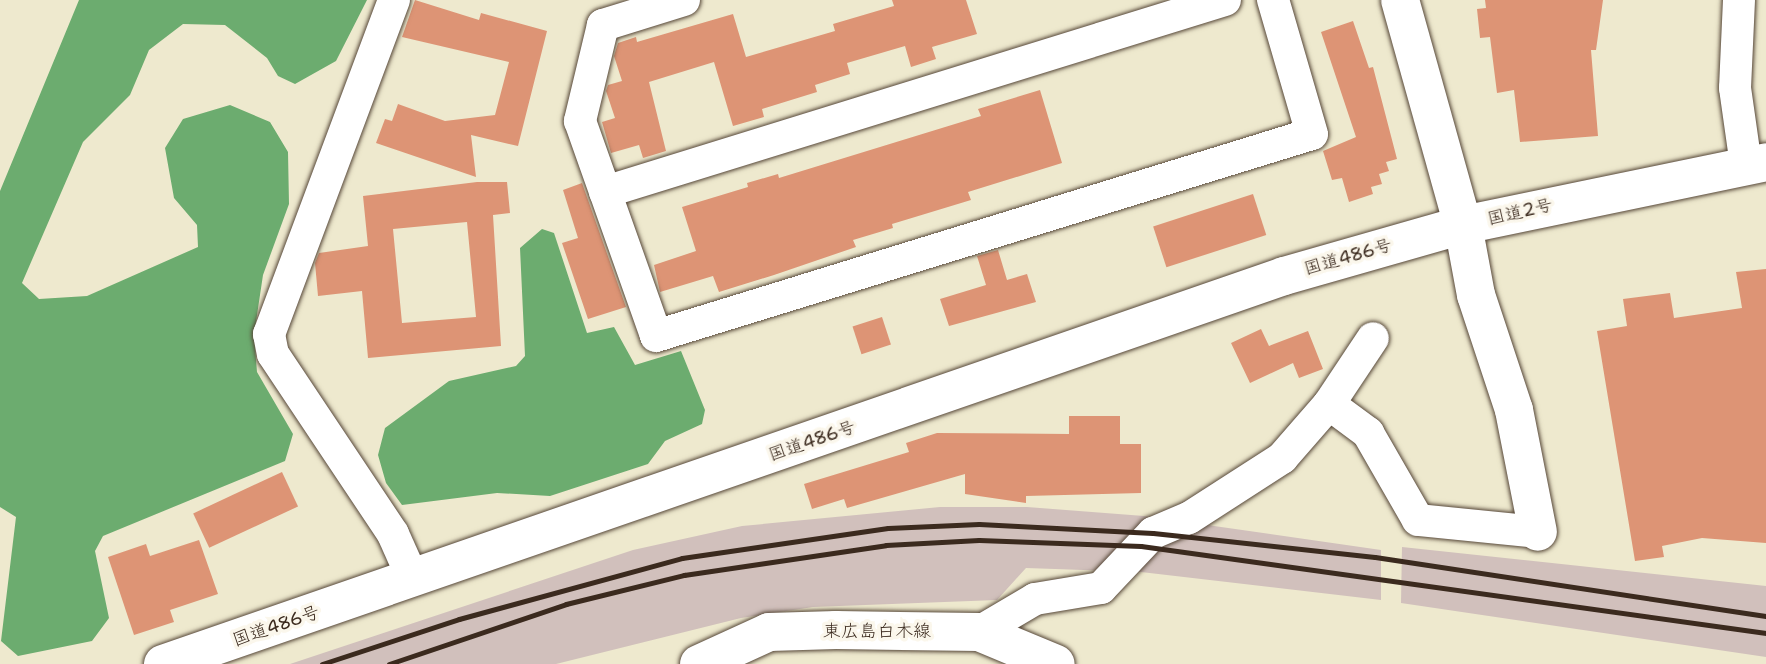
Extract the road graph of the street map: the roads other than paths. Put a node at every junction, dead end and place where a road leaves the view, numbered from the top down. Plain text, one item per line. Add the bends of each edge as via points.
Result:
1 (394, 0) edge
2 (684, 0) edge
3 (1225, 0) edge
4 (1273, 0) edge
5 (1400, 0) edge
6 (1740, 0) edge
7 (1756, 164) edge
8 (605, 192) junction
9 (1463, 225) junction
10 (1373, 338) dead end
11 (1329, 404) junction
12 (1538, 532) joint
13 (413, 579) junction
14 (979, 632) junction
15 (163, 664) edge
16 (699, 664) edge
17 (1056, 664) edge

1 - 13 street via 270,334 273,355 393,534
2 - 8 street via 603,25 580,121
3 - 8 street
4 - 8 street via 1312,134 656,336
5 - 9 main road, 国道2号
6 - 7 street via 1735,88
7 - 9 main road, 国道2号
9 - 12 main road via 1476,295 1514,410
9 - 13 main road, 国道486号 via 1284,276
10 - 11 street
11 - 12 street via 1368,433 1418,520
11 - 14 street via 1282,458 1189,518 1153,533 1101,588 1035,599
13 - 15 main road, 国道486号
14 - 16 main road, 東広島白木線 via 769,632
14 - 17 main road, 東広島白木線

